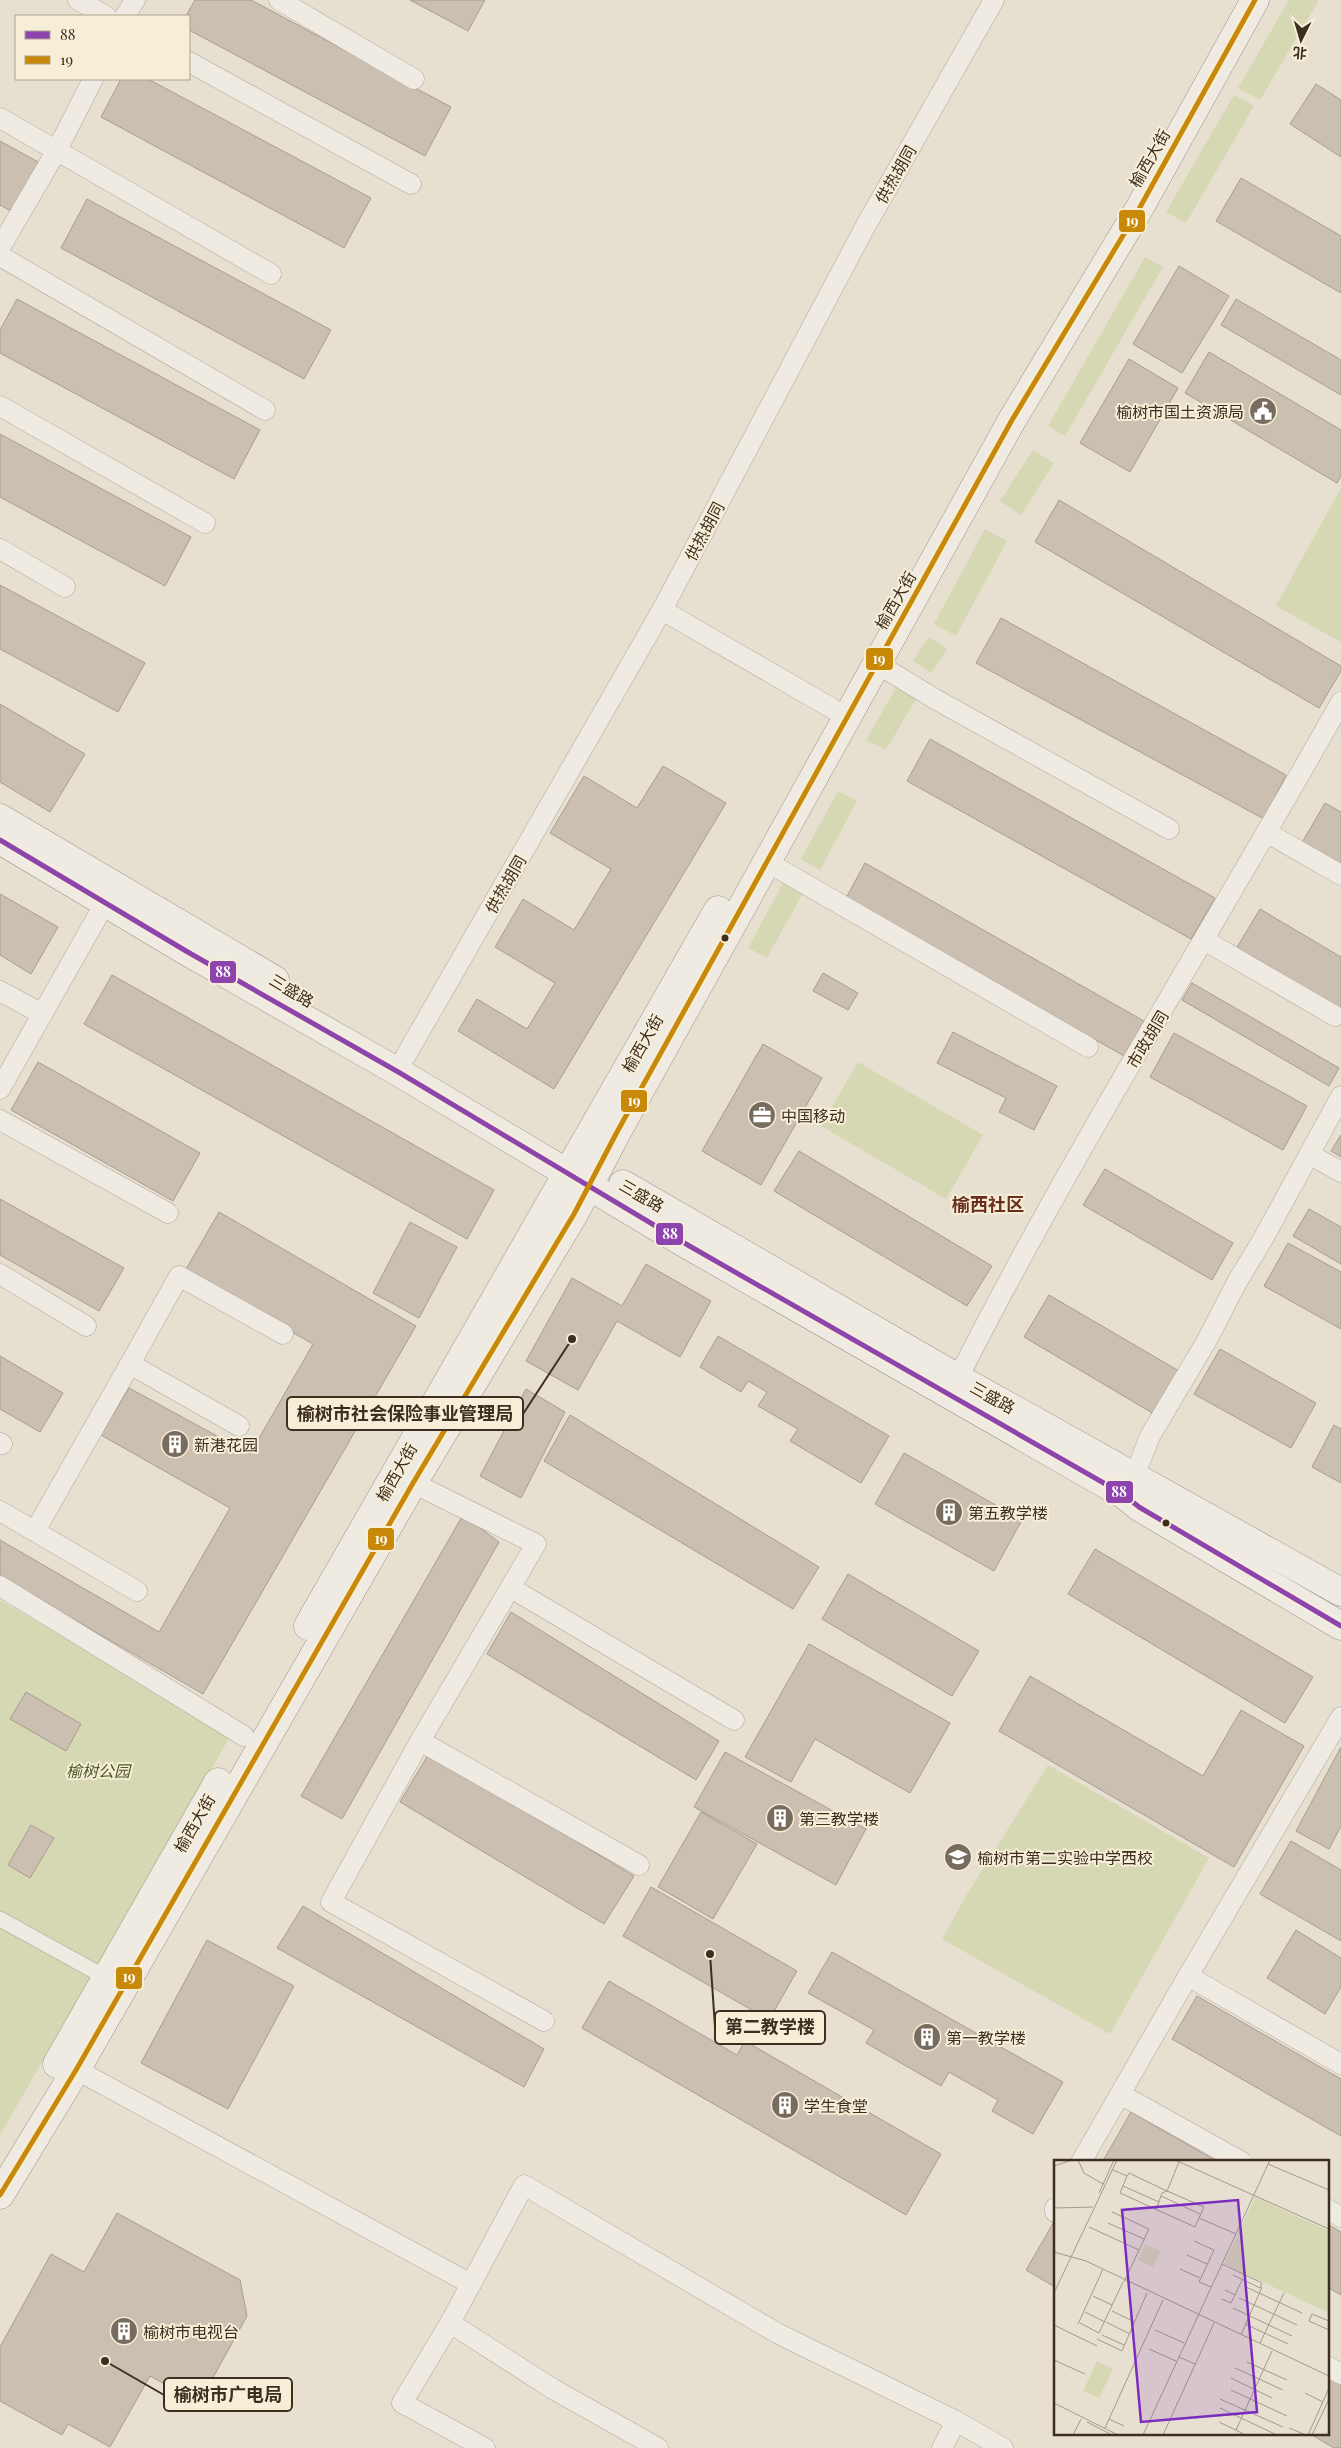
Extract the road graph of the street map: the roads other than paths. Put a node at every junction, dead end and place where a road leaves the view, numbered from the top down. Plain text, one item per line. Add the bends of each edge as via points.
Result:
1 (78, 0) edge
2 (135, 0) edge
3 (279, 0) edge
4 (994, 0) edge
5 (1239, 0) edge
6 (1255, 0) edge
7 (104, 15) edge
8 (126, 15) edge
9 (190, 63) edge
10 (92, 80) edge
11 (414, 80) dead end
12 (0, 118) edge
13 (57, 150) junction
14 (411, 184) dead end
15 (0, 248) edge
16 (0, 256) edge
17 (271, 274) dead end
18 (0, 406) edge
19 (265, 410) dead end
20 (205, 523) dead end
21 (0, 549) edge
22 (65, 587) dead end
23 (662, 610) junction
24 (876, 663) junction
25 (1341, 702) edge
26 (833, 709) junction
27 (1334, 733) edge
28 (0, 818) edge
29 (1168, 829) dead end
30 (1266, 832) junction
31 (0, 840) edge
32 (767, 862) junction
33 (1341, 875) edge
34 (105, 902) junction
35 (1204, 940) junction
36 (0, 991) edge
37 (42, 1014) junction
38 (1335, 1016) dead end
39 (1088, 1047) dead end
40 (405, 1057) junction
41 (0, 1089) edge
42 (1341, 1096) edge
43 (0, 1120) edge
44 (1309, 1154) junction
45 (583, 1171) junction
46 (1341, 1172) edge
47 (168, 1213) dead end
48 (0, 1274) edge
49 (86, 1326) dead end
50 (282, 1334) dead end
51 (130, 1364) junction
52 (958, 1378) junction
53 (239, 1426) dead end
54 (1134, 1477) junction
55 (404, 1479) junction
56 (0, 1511) edge
57 (35, 1531) junction
58 (0, 1586) edge
59 (511, 1588) junction
60 (137, 1591) dead end
61 (1341, 1592) edge
62 (1341, 1626) edge
63 (1341, 1717) edge
64 (734, 1720) dead end
65 (244, 1736) junction
66 (420, 1741) junction
67 (639, 1865) dead end
68 (0, 1918) edge
69 (1188, 1976) junction
70 (105, 1977) junction
71 (544, 2021) dead end
72 (1341, 2064) edge
73 (68, 2065) junction
74 (1120, 2094) junction
75 (1082, 2160) edge
76 (1238, 2160) edge
77 (0, 2164) edge
78 (0, 2195) edge
79 (1328, 2210) edge
80 (1341, 2217) edge
81 (471, 2284) junction
82 (450, 2323) junction
83 (1328, 2367) edge
84 (1341, 2374) edge
85 (956, 2421) junction
86 (485, 2448) edge
87 (658, 2448) edge
88 (942, 2448) edge
89 (1003, 2448) edge

1 - 7 street
2 - 8 street
3 - 11 street
4 - 23 street, 供热胡同 via 865,227
5 - 26 main road, 榆西大街
6 - 24 main road, 榆西大街 via 1139,209 1012,420
9 - 14 street
10 - 13 street
12 - 13 street
13 - 15 street
13 - 17 street
16 - 19 street
18 - 20 street
21 - 22 street
23 - 26 street
23 - 40 street, 供热胡同
24 - 29 street
24 - 32 main road, 榆西大街
25 - 27 street, 市政胡同
26 - 45 main road, 榆西大街
27 - 30 street, 市政胡同
28 - 40 main road, 三盛路
30 - 33 street
30 - 35 street, 市政胡同
31 - 34 main road, 三盛路
32 - 39 street
32 - 45 main road, 榆西大街
34 - 37 street
34 - 45 main road, 三盛路
35 - 38 street
35 - 52 street, 市政胡同 via 1103,1112
36 - 37 street
37 - 41 street
40 - 45 main road, 三盛路
42 - 44 street
43 - 47 street
44 - 46 street
44 - 54 street via 1206,1342 1150,1436
45 - 52 main road, 三盛路
45 - 55 main road, 榆西大街
45 - 62 main road, 三盛路 via 875,1353 1123,1494 1139,1507
48 - 49 street
50 - 51 street via 179,1276
51 - 53 street
51 - 57 street
52 - 54 main road, 三盛路
54 - 61 main road, 三盛路
55 - 59 street via 536,1544
55 - 65 main road, 榆西大街
55 - 73 main road, 榆西大街
56 - 57 street
57 - 60 street
58 - 65 street
59 - 64 street
59 - 66 street
63 - 69 street
65 - 70 main road, 榆西大街
66 - 67 street
66 - 71 street via 331,1902
68 - 70 street
69 - 72 street
69 - 74 street
70 - 73 main road, 榆西大街
73 - 77 main road, 榆西大街
73 - 78 main road, 榆西大街
73 - 81 street
74 - 75 street
74 - 76 street
79 - 80 street
81 - 82 street
81 - 85 street via 524,2185 777,2333
82 - 86 street via 402,2403
82 - 87 street via 554,2389
83 - 84 street
85 - 88 street
85 - 89 street

